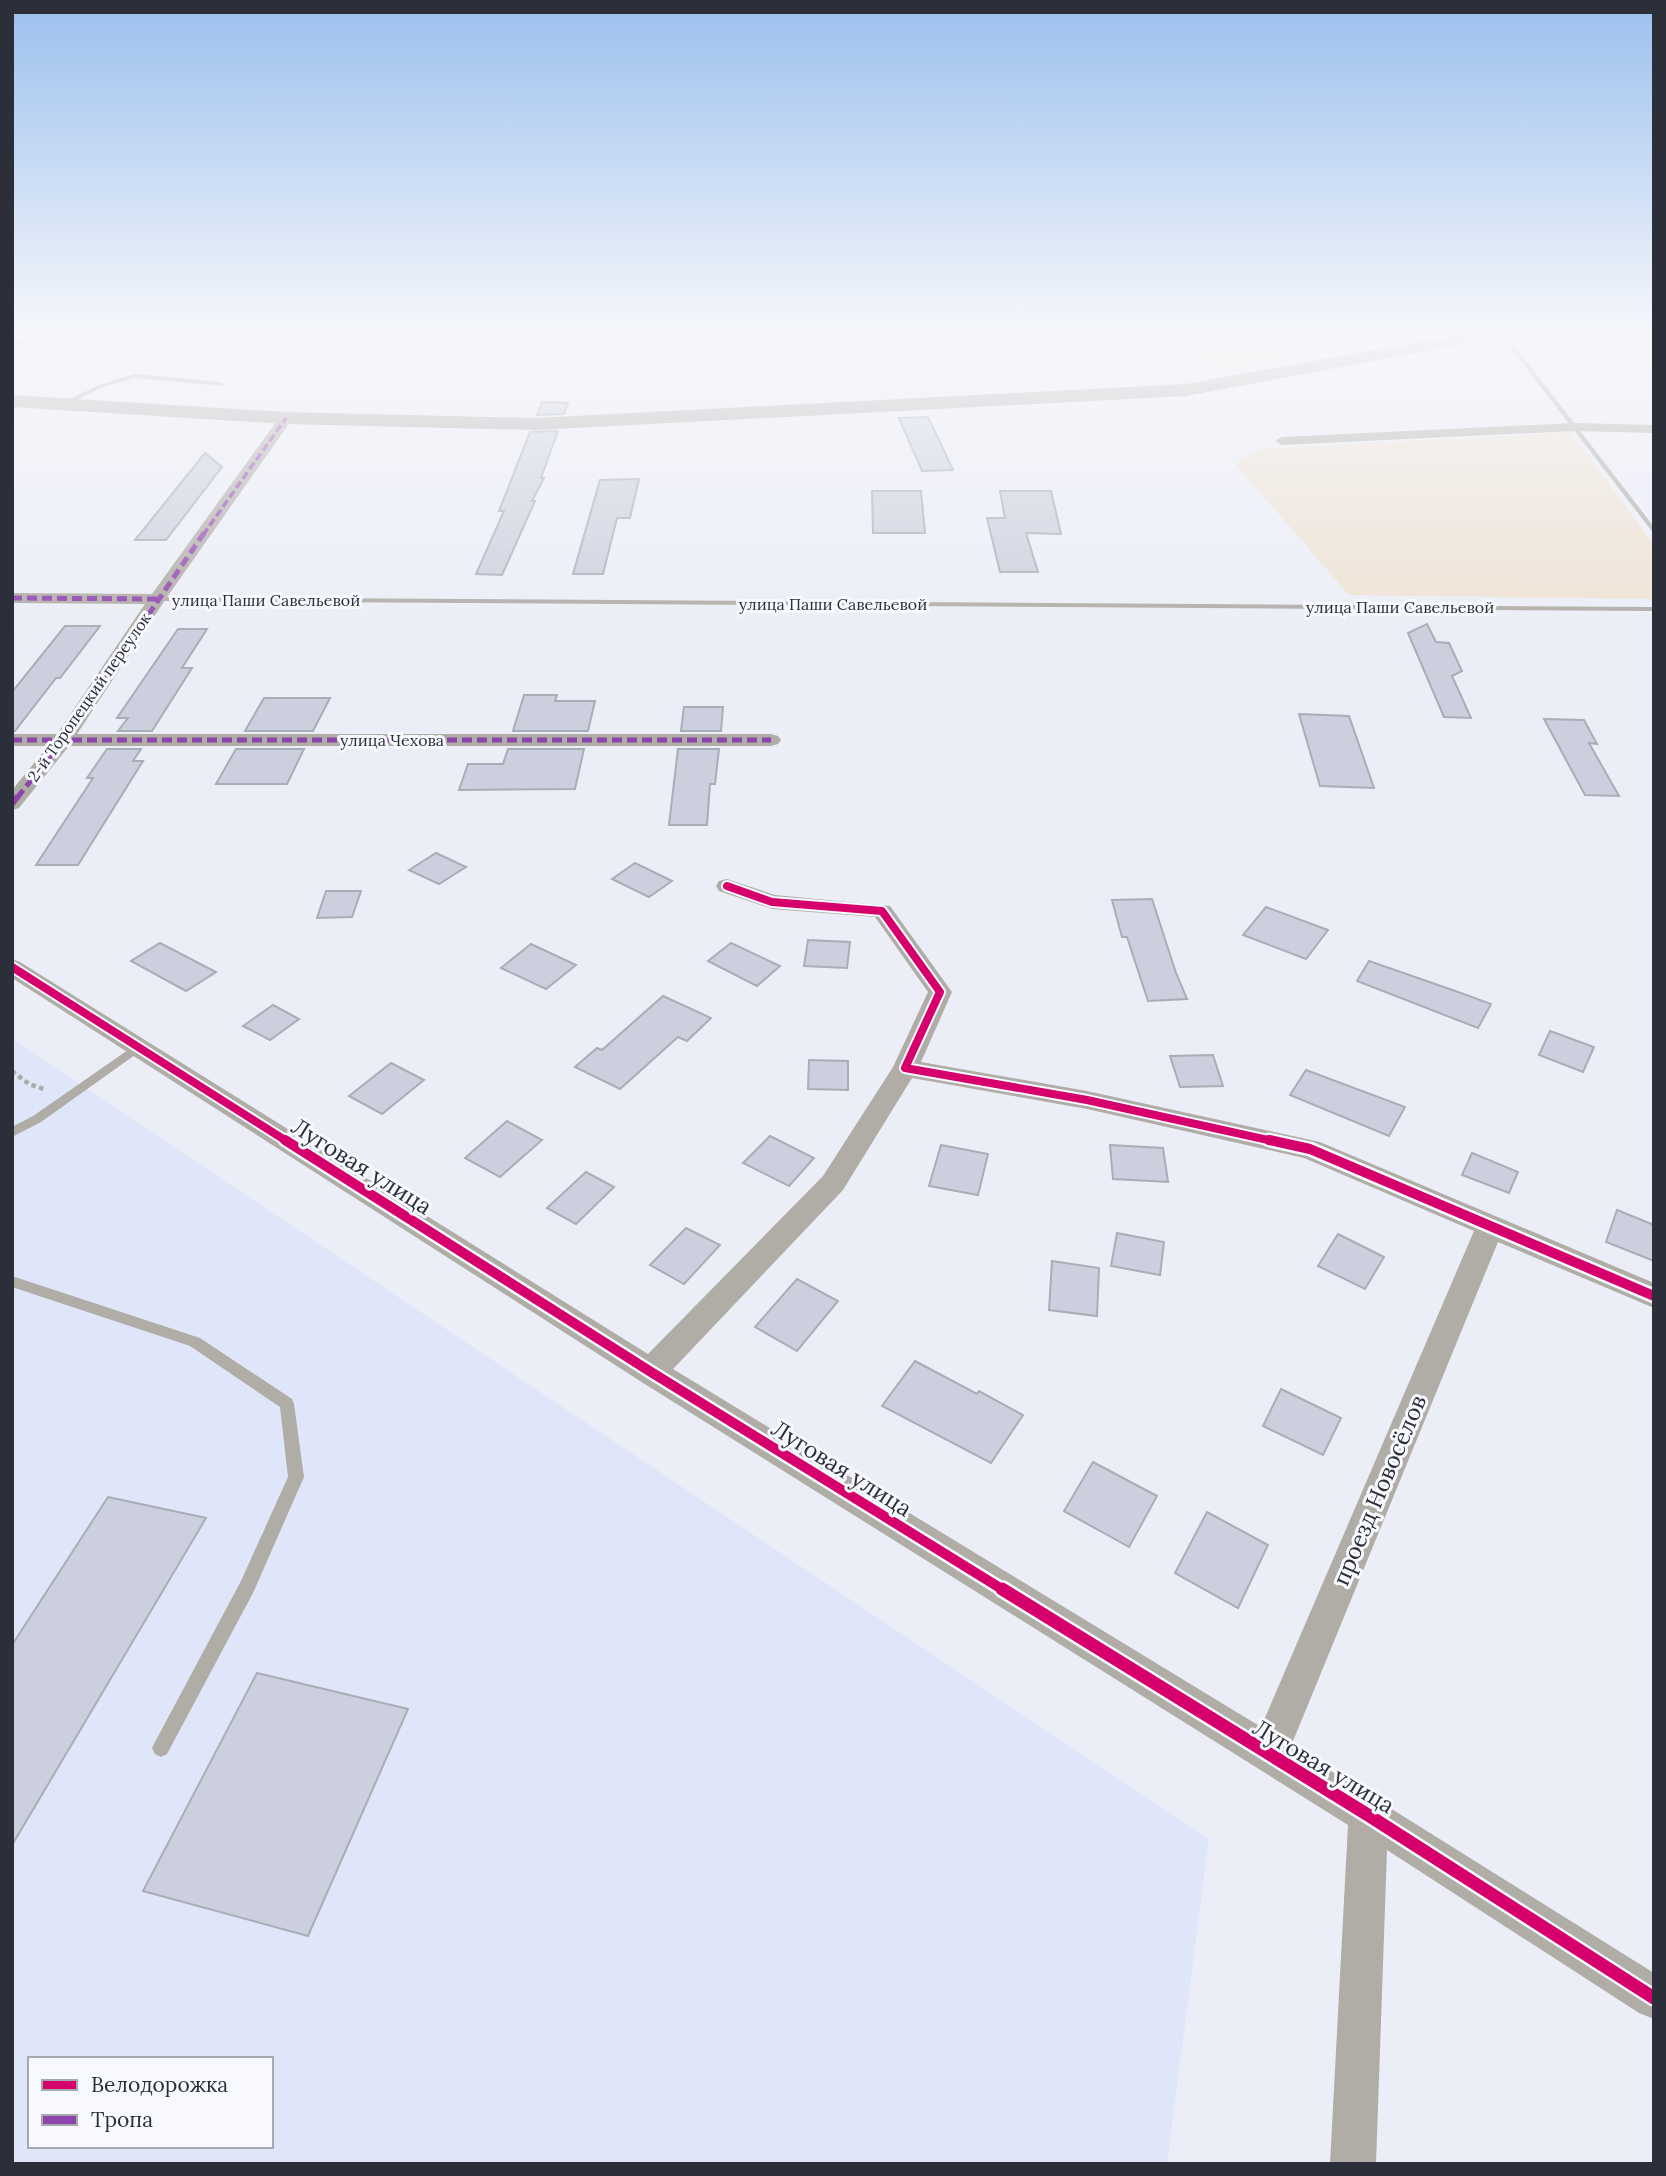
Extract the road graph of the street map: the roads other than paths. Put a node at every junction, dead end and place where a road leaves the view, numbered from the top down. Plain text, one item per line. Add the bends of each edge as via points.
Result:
1 (274, 435) edge
2 (1417, 435) edge
3 (1581, 435) edge
4 (1282, 441) dead end
5 (1654, 532) edge
6 (12, 598) edge
7 (157, 599) junction
8 (1654, 608) edge
9 (12, 740) edge
10 (62, 740) junction
11 (771, 740) dead end
12 (12, 804) edge
13 (727, 886) dead end
14 (12, 967) edge
15 (138, 1047) junction
16 (905, 1068) junction
17 (12, 1133) edge
18 (1491, 1225) junction
19 (12, 1282) edge
20 (1654, 1296) edge
21 (651, 1372) junction
22 (161, 1748) dead end
23 (1268, 1755) junction
24 (1368, 1815) junction
25 (1654, 1998) edge
26 (1353, 2164) edge

1 - 7 street, 2-й Торопецкий переулок
2 - 4 street
3 - 5 lane
6 - 7 street, улица Паши Савельевой
7 - 8 lane, улица Паши Савельевой
7 - 10 street, 2-й Торопецкий переулок
9 - 10 street, улица Чехова
10 - 11 street, улица Чехова
10 - 12 street, 2-й Торопецкий переулок
13 - 16 street via 772,902 882,911 940,992
14 - 15 street, Луговая улица
15 - 17 lane
15 - 21 street, Луговая улица
16 - 18 street via 1310,1149
16 - 21 street via 832,1183
18 - 20 street
18 - 23 street, проезд Новосёлов
19 - 22 lane via 195,1342 287,1404 296,1476 247,1587
21 - 23 street, Луговая улица
23 - 24 street, Луговая улица
24 - 25 street, Луговая улица
24 - 26 street

